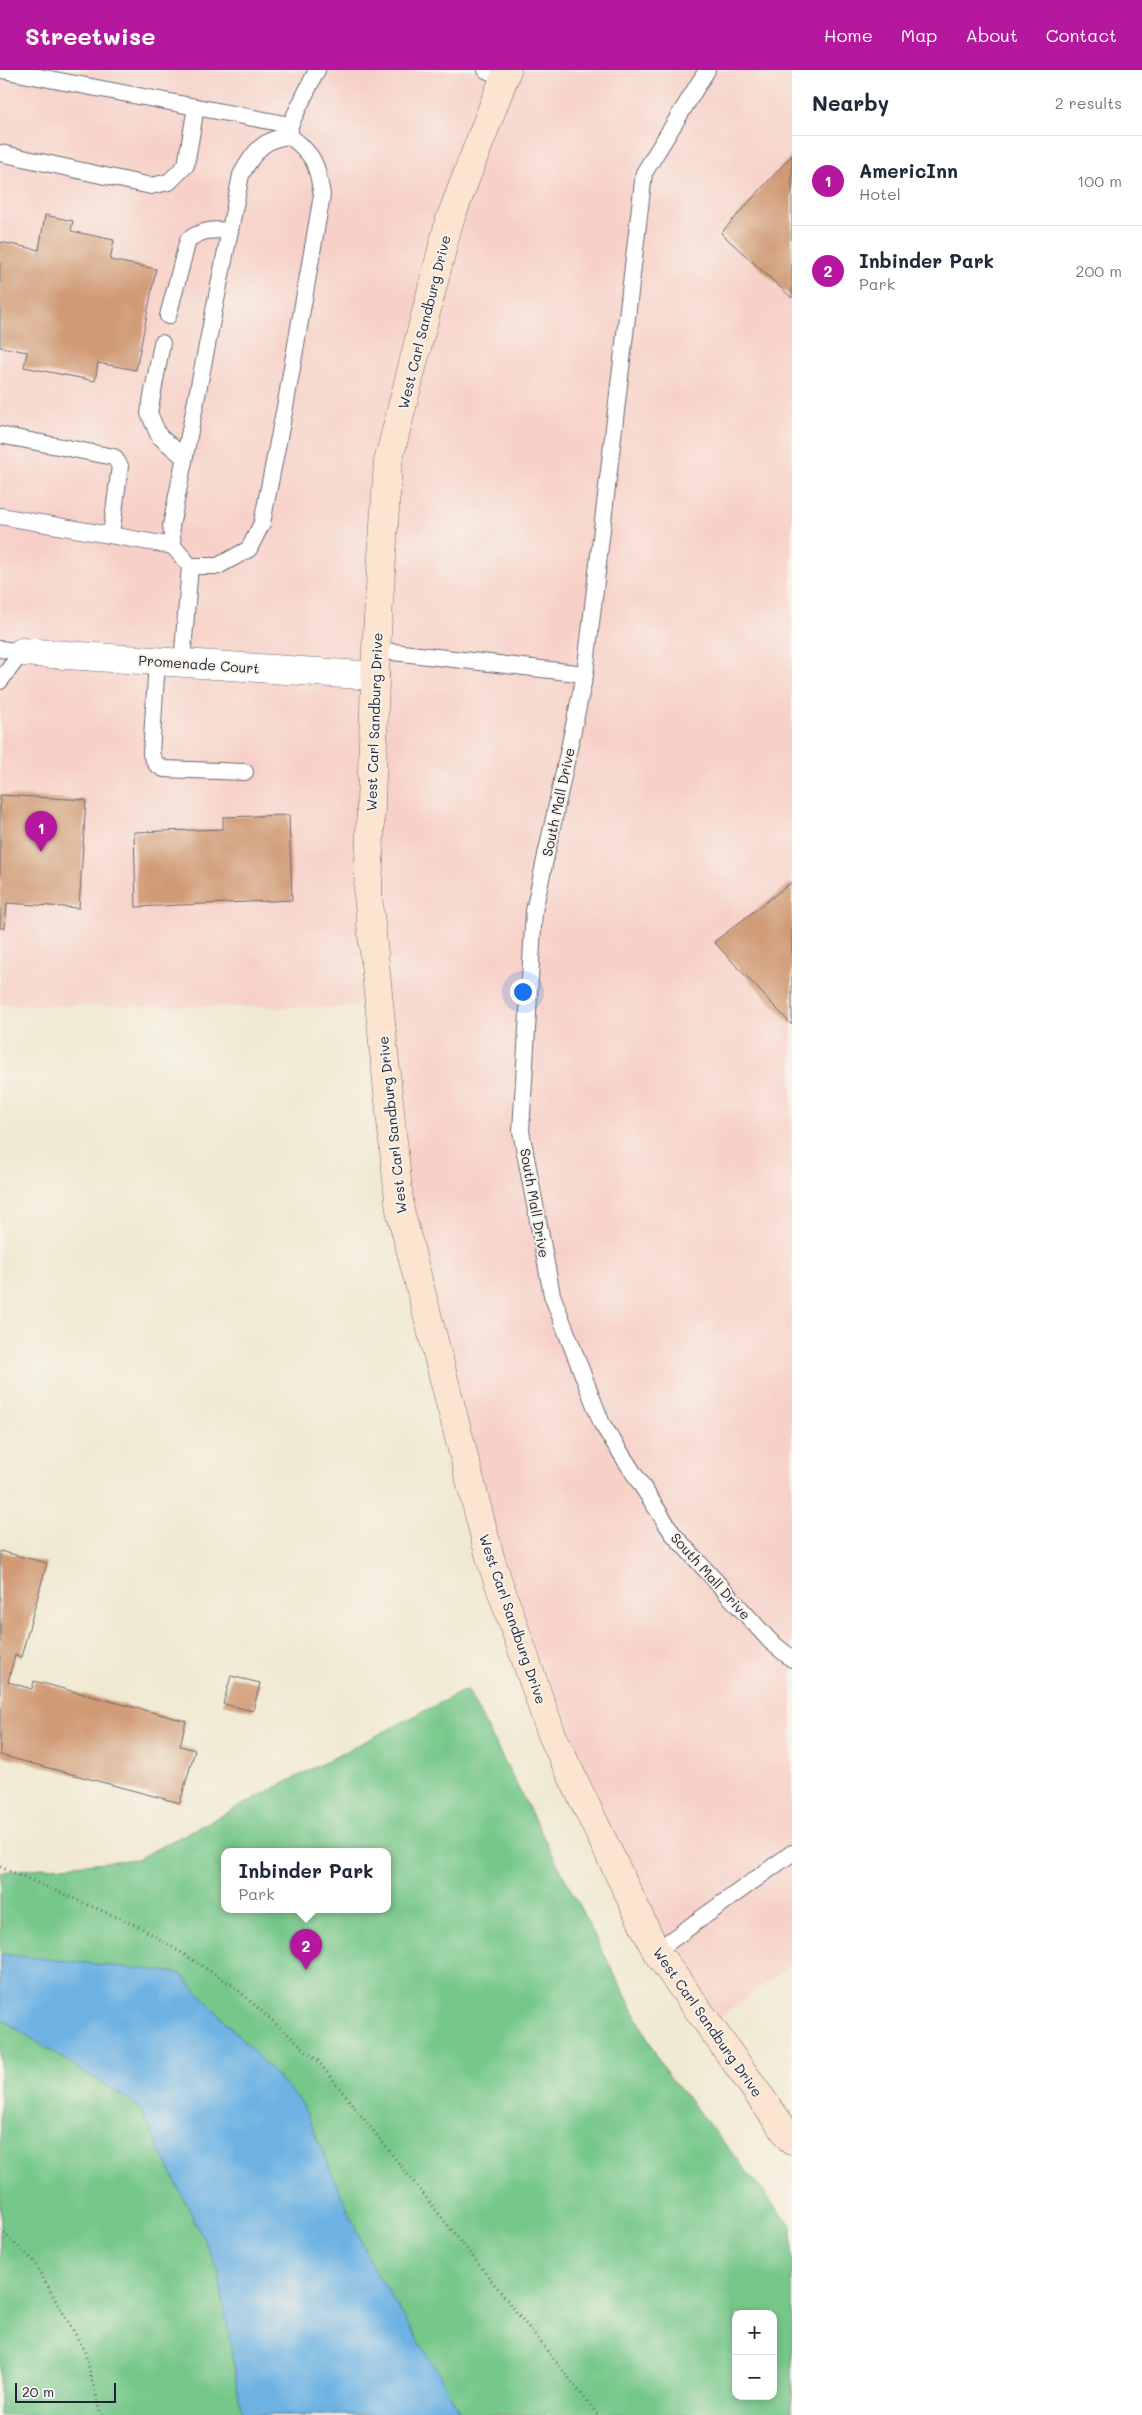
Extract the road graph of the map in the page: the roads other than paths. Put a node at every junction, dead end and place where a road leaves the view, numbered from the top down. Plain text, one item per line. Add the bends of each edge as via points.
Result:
1 (2, 70) edge
2 (317, 70) edge
3 (707, 70) edge
4 (499, 72) edge
5 (196, 107) junction
6 (290, 130) junction
7 (0, 153) edge
8 (230, 232) junction
9 (168, 316) dead end
10 (162, 343) dead end
11 (0, 435) edge
12 (184, 457) junction
13 (0, 516) edge
14 (110, 535) junction
15 (173, 546) junction
16 (190, 566) junction
17 (11, 650) edge
18 (169, 662) junction
19 (376, 663) junction
20 (585, 674) junction
21 (0, 681) edge
22 (245, 772) dead end
23 (792, 1660) edge
24 (792, 1853) edge
25 (656, 1951) junction
26 (792, 2140) edge

1 - 5 lane
2 - 6 lane
3 - 20 lane, South Mall Drive via 644,173
4 - 19 street, West Carl Sandburg Drive via 449,222 388,462
5 - 6 lane
5 - 7 lane via 186,165 169,182 151,186
6 - 8 lane via 258,147 247,163 241,175
6 - 16 lane via 317,164 322,195 262,524 249,549 218,566
8 - 9 lane via 216,229 196,233 188,240
8 - 12 lane
10 - 12 lane via 149,413 160,436
11 - 14 lane via 114,457 120,466
12 - 15 lane via 171,526
13 - 14 lane
14 - 15 lane
15 - 16 lane
16 - 18 lane
17 - 18 street, Promenade Court
17 - 21 lane
18 - 19 street, Promenade Court
18 - 22 lane via 151,754 156,764 164,769
19 - 20 lane
19 - 25 street, West Carl Sandburg Drive via 368,895 400,1210 491,1561 552,1735
20 - 23 lane, South Mall Drive via 534,911 522,1122 552,1295 602,1424 672,1534 770,1641
24 - 25 lane
25 - 26 street, West Carl Sandburg Drive

